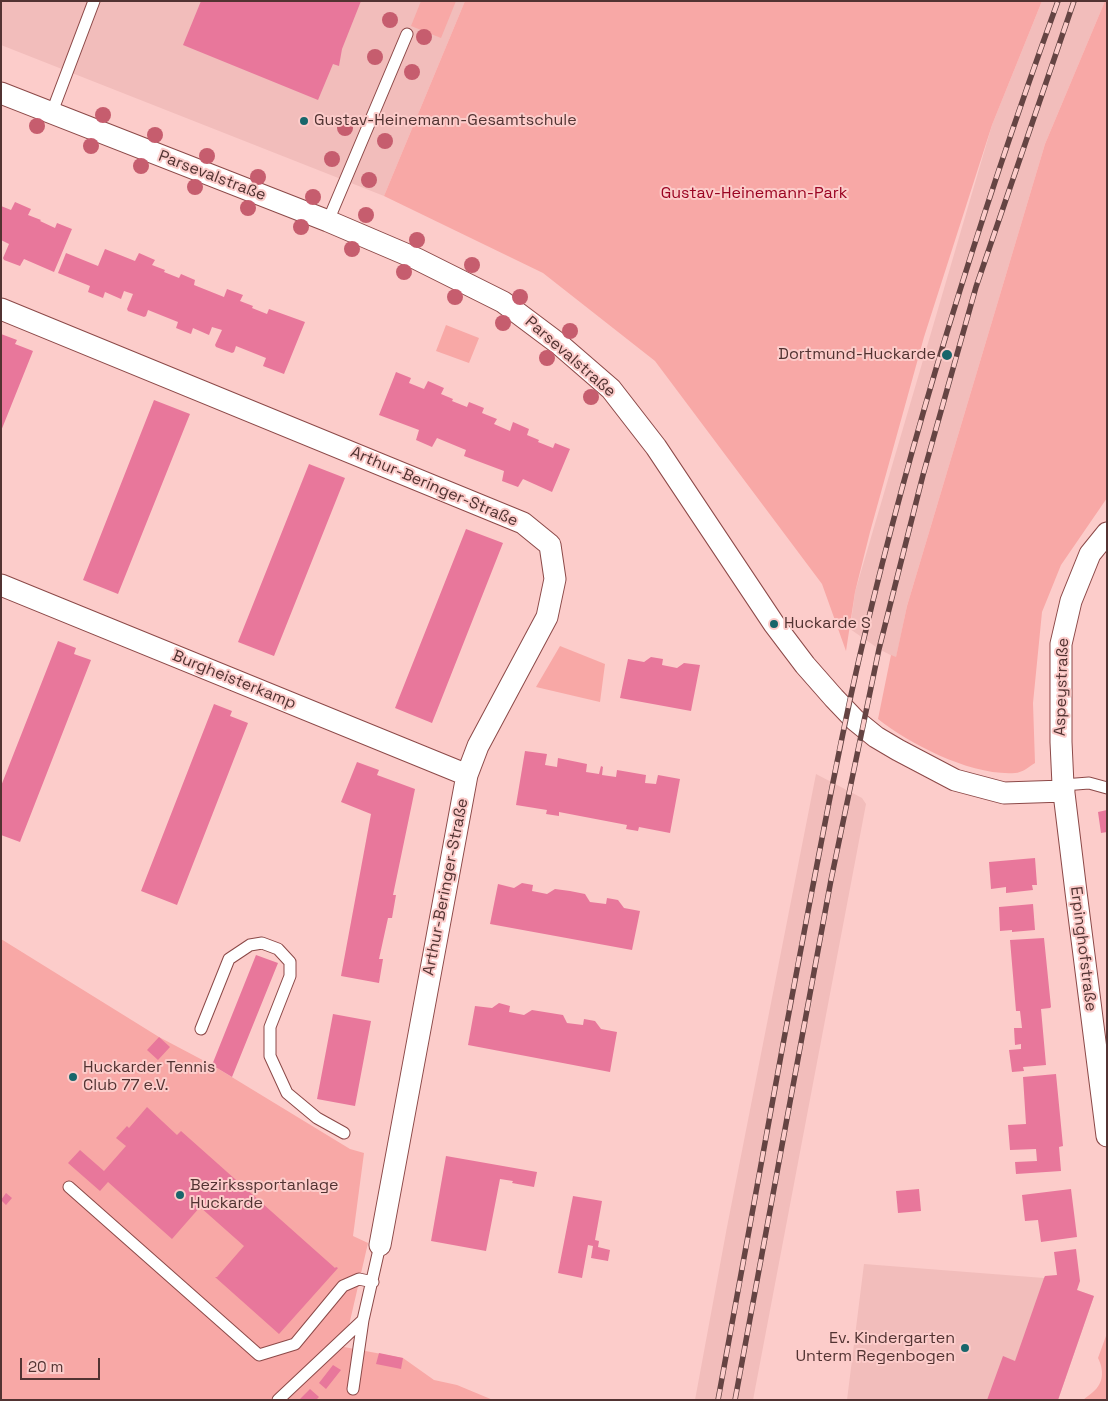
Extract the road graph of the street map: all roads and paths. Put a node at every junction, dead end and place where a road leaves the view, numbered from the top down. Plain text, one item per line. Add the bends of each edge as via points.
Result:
1 (94, 1) edge
2 (407, 34) dead end
3 (1, 92) edge
4 (52, 112) junction
5 (328, 221) junction
6 (1, 309) edge
7 (1107, 533) edge
8 (1, 585) edge
9 (467, 775) junction
10 (1064, 788) junction
11 (1107, 788) edge
12 (201, 1029) dead end
13 (344, 1133) dead end
14 (1107, 1136) edge
15 (69, 1187) dead end
16 (380, 1245) joint
17 (373, 1282) junction
18 (363, 1320) junction
19 (353, 1389) dead end
20 (278, 1400) edge

1 - 4 lane
2 - 5 lane
3 - 4 street, Parsevalstraße
4 - 5 street, Parsevalstraße
5 - 10 street, Parsevalstraße via 417,259 503,302 611,389 656,447 774,624 834,698 876,737 921,764 983,788 1004,793
6 - 9 street, Arthur-Beringer-Straße via 523,523 550,546 555,579 547,617 478,746
7 - 10 street, Aspeystraße via 1090,554 1071,601 1061,644
8 - 9 street, Burgheisterkamp
9 - 16 street, Arthur-Beringer-Straße
10 - 11 lane via 1089,783
10 - 14 street, Erpinghofstraße
12 - 13 lane via 229,959 250,945 262,943 278,949 290,962 290,976 270,1027 270,1056 287,1092 317,1118
15 - 17 lane via 259,1355 295,1344 343,1286 359,1279
16 - 17 lane
17 - 18 lane
18 - 19 lane
18 - 20 lane

